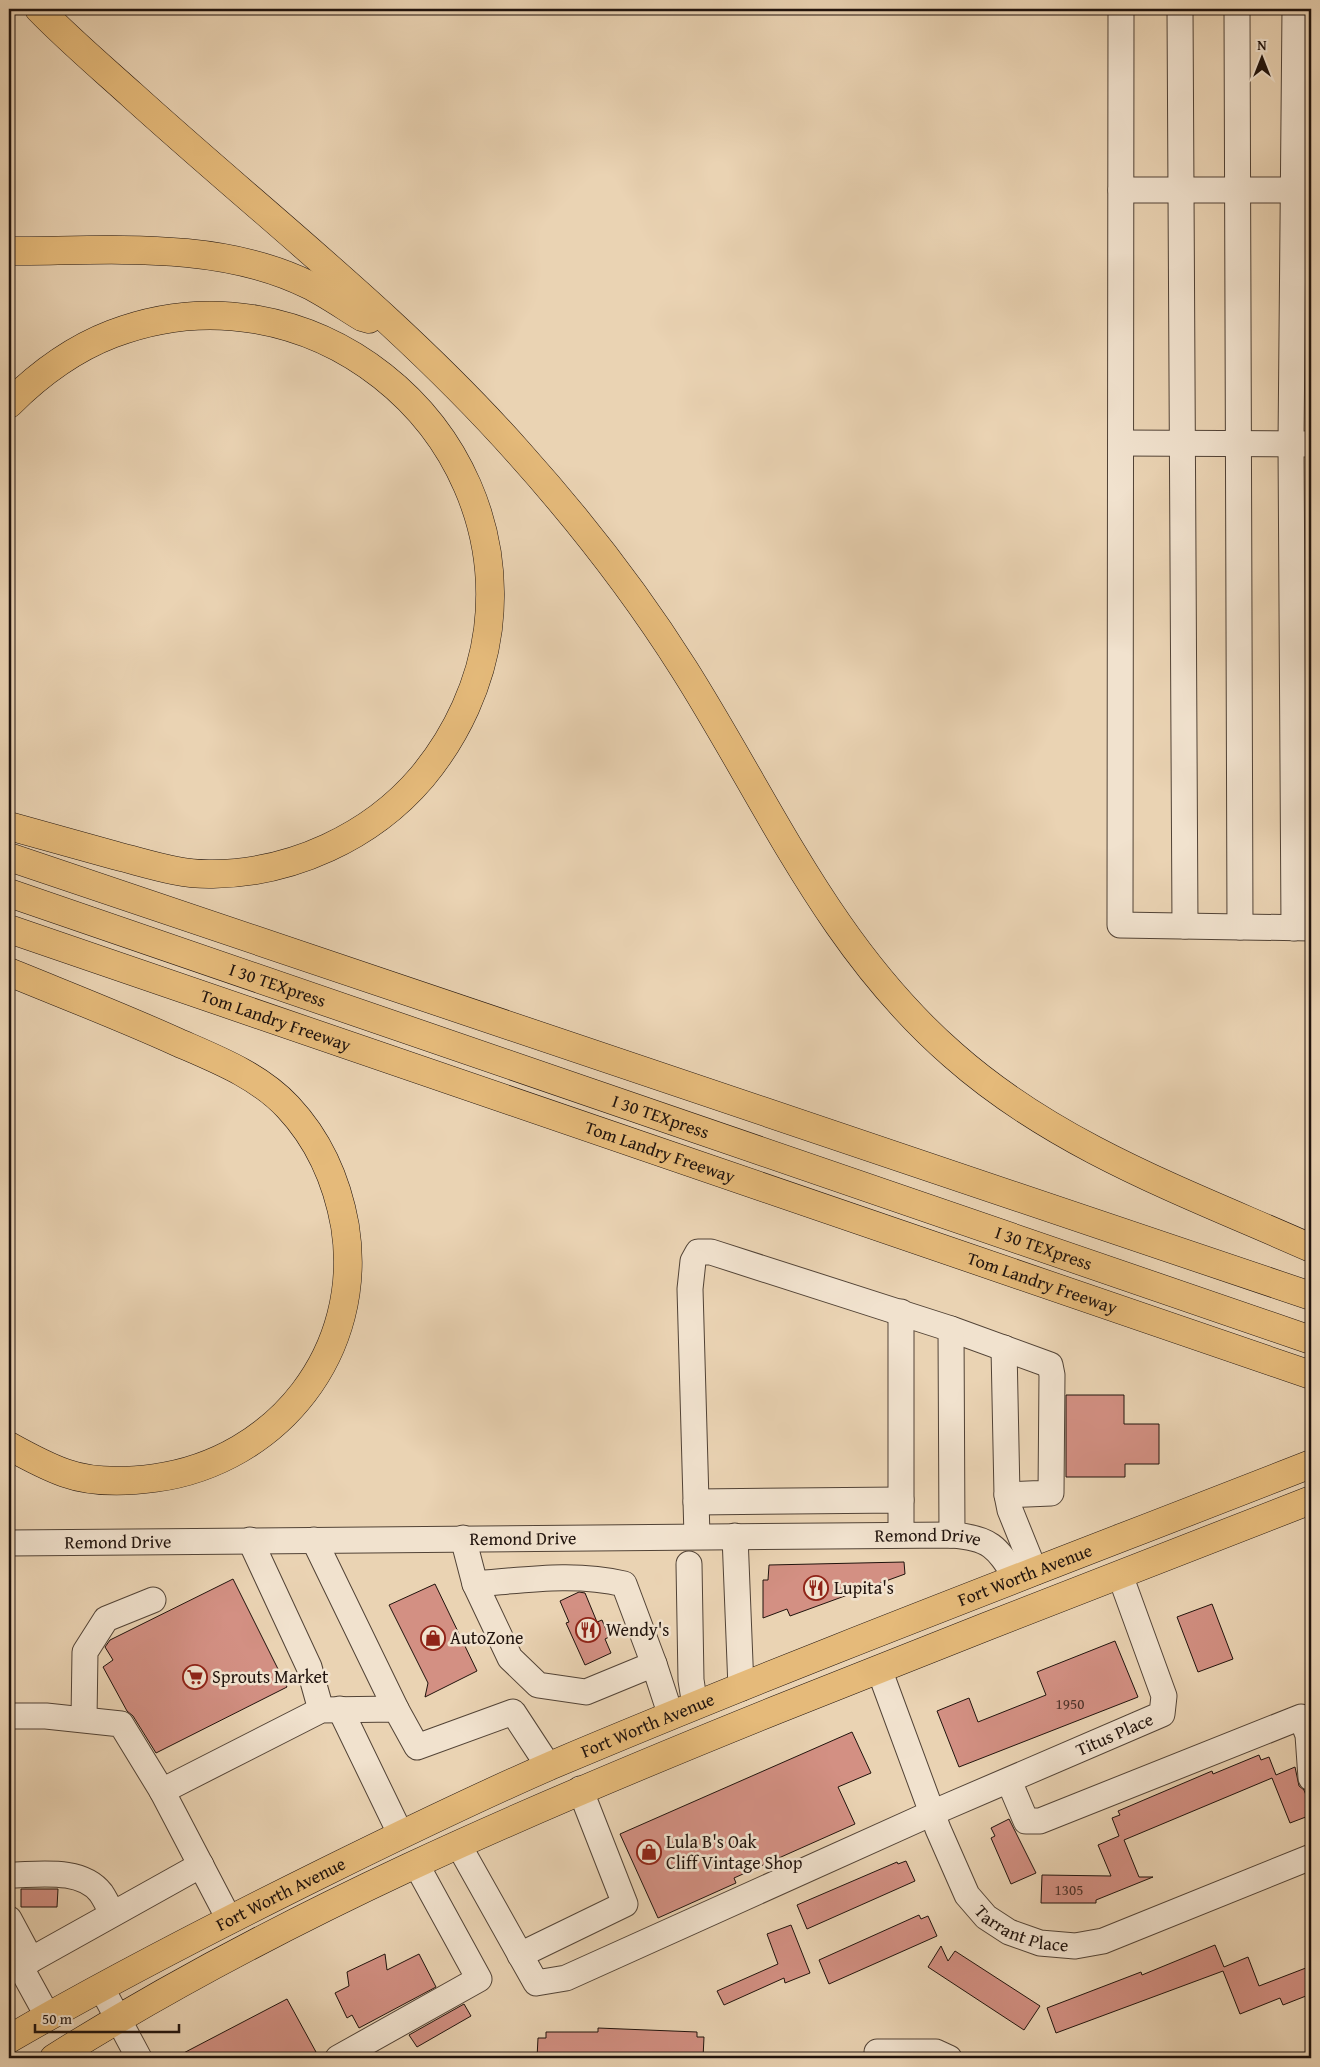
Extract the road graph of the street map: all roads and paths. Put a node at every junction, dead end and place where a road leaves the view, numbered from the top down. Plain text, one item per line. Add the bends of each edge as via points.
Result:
1 (39, 9) edge
2 (1121, 9) edge
3 (1180, 9) edge
4 (1237, 9) edge
5 (1295, 9) edge
6 (1121, 190) junction
7 (1181, 190) junction
8 (1237, 190) junction
9 (1302, 190) edge
10 (9, 251) edge
11 (392, 324) junction
12 (9, 404) edge
13 (1120, 443) junction
14 (1183, 443) junction
15 (1238, 443) junction
16 (1301, 444) edge
17 (9, 826) edge
18 (9, 857) edge
19 (9, 893) edge
20 (1185, 926) junction
21 (1240, 927) junction
22 (9, 928) edge
23 (1302, 928) edge
24 (9, 972) edge
25 (1311, 1248) edge
26 (1311, 1296) edge
27 (901, 1312) junction
28 (951, 1329) junction
29 (1311, 1340) edge
30 (1004, 1348) junction
31 (1311, 1375) edge
32 (9, 1446) edge
33 (1311, 1464) edge
34 (1007, 1495) junction
35 (901, 1500) junction
36 (1311, 1500) edge
37 (696, 1502) junction
38 (1311, 1519) edge
39 (1256, 1522) junction
40 (1154, 1526) junction
41 (901, 1534) junction
42 (952, 1535) junction
43 (698, 1536) junction
44 (735, 1536) junction
45 (463, 1538) junction
46 (250, 1540) junction
47 (314, 1540) junction
48 (9, 1543) edge
49 (1166, 1556) junction
50 (689, 1564) dead end
51 (1120, 1575) junction
52 (1026, 1576) junction
53 (475, 1584) junction
54 (153, 1600) dead end
55 (1029, 1610) junction
56 (866, 1638) junction
57 (654, 1664) junction
58 (879, 1669) junction
59 (538, 1685) junction
60 (741, 1688) junction
61 (396, 1708) junction
62 (331, 1710) junction
63 (683, 1711) junction
64 (513, 1712) junction
65 (1306, 1715) edge
66 (9, 1716) edge
67 (84, 1719) junction
68 (549, 1767) junction
69 (1311, 1778) edge
70 (1009, 1781) junction
71 (162, 1791) junction
72 (573, 1792) junction
73 (932, 1813) junction
74 (401, 1835) junction
75 (458, 1844) junction
76 (1311, 1857) edge
77 (416, 1864) junction
78 (201, 1865) junction
79 (9, 1875) edge
80 (112, 1913) junction
81 (229, 1919) junction
82 (9, 1920) edge
83 (244, 1948) junction
84 (520, 1955) junction
85 (20, 1966) edge
86 (101, 1987) junction
87 (48, 2016) junction
88 (118, 2018) junction
89 (9, 2039) edge
90 (877, 2052) dead end
91 (54, 2058) edge
92 (139, 2058) edge
93 (338, 2058) edge
94 (949, 2058) edge

1 - 11 main road via 173,133
2 - 6 street
3 - 7 street
4 - 8 street
5 - 9 street
6 - 7 street
6 - 13 street
7 - 8 street
7 - 14 street
8 - 9 street
8 - 15 street
9 - 16 street
10 - 11 main road via 143,251 228,259 301,282 362,317
11 - 25 main road via 517,450 606,557 685,671 812,889 859,956 903,1008 953,1056 999,1092 1064,1135 1141,1175
12 - 17 main road via 41,374 77,352 112,334 152,323 192,317 234,317 281,325 328,342 366,364 402,392 430,422 454,457 470,489 482,526 489,566 490,605 485,650 473,691 435,761 409,792 378,818 313,855 280,866 246,872 174,871
13 - 14 street
13 - 20 street via 1120,925
14 - 15 street
14 - 20 street
15 - 16 street
15 - 21 street
16 - 23 street
18 - 26 main road
19 - 29 main road, I 30 TEXpress
20 - 21 street
21 - 23 street
22 - 31 main road, Tom Landry Freeway
24 - 32 main road via 225,1062 262,1084 288,1106 328,1165 340,1200 347,1238 348,1274 344,1306 334,1339 319,1370 298,1400 272,1428 243,1449 206,1467 173,1476 120,1481 66,1474
27 - 28 street
27 - 35 street
27 - 37 street via 711,1252 698,1252 693,1261 690,1289
28 - 30 street
28 - 42 street
30 - 34 street
30 - 34 street via 1050,1365 1052,1375 1051,1493
33 - 40 main road, Fort Worth Avenue
34 - 52 street
35 - 37 street
35 - 41 street
36 - 39 main road, Fort Worth Avenue
37 - 43 street
38 - 39 main road
39 - 49 main road, Fort Worth Avenue
40 - 49 main road
40 - 52 main road, Fort Worth Avenue
41 - 42 street, Remond Drive
41 - 44 street, Remond Drive
42 - 52 street, Remond Drive via 971,1536 995,1546
43 - 44 street, Remond Drive
43 - 45 street, Remond Drive
44 - 60 street
45 - 47 street, Remond Drive
45 - 53 street
46 - 47 street, Remond Drive
46 - 48 street, Remond Drive
46 - 62 street
47 - 61 street
49 - 51 main road, Fort Worth Avenue
50 - 63 street via 691,1680
51 - 55 main road, Fort Worth Avenue
51 - 70 street, Titus Place via 1164,1696 1162,1714
52 - 55 main road
52 - 56 main road, Fort Worth Avenue
53 - 57 street via 579,1577 624,1584
53 - 59 street via 510,1658
54 - 67 street via 106,1619 85,1652
55 - 58 main road, Fort Worth Avenue
56 - 58 main road
56 - 60 main road, Fort Worth Avenue
57 - 59 street via 586,1692
57 - 63 street
58 - 72 main road, Fort Worth Avenue
58 - 73 street, Tarrant Place
59 - 64 street
60 - 63 main road, Fort Worth Avenue
61 - 62 street
61 - 64 street via 417,1747
62 - 71 street
62 - 74 street
63 - 68 main road, Fort Worth Avenue
64 - 68 street
65 - 69 street
65 - 70 street via 1040,1821 1026,1821
66 - 67 street
67 - 71 street via 121,1724
68 - 72 main road
68 - 74 main road, Fort Worth Avenue
70 - 73 street, Titus Place
71 - 78 street
72 - 75 main road, Fort Worth Avenue
72 - 84 street via 625,1904
73 - 76 street, Tarrant Place via 967,1896 986,1916 1009,1932 1040,1943 1075,1946 1103,1941
73 - 84 street, Titus Place via 566,1978 536,1983
74 - 77 main road
74 - 81 main road, Fort Worth Avenue
75 - 77 main road, Fort Worth Avenue
75 - 84 street
77 - 83 main road, Fort Worth Avenue
77 - 93 street via 480,1979
78 - 80 street
78 - 81 street
79 - 80 street via 66,1874 83,1880 100,1891
80 - 85 street
81 - 83 main road
81 - 86 main road, Fort Worth Avenue
82 - 85 street
83 - 88 main road, Fort Worth Avenue
85 - 87 street
86 - 87 main road, Fort Worth Avenue
86 - 88 street
87 - 89 main road, Fort Worth Avenue
88 - 91 main road, Fort Worth Avenue
88 - 92 street
90 - 94 street via 936,2052

